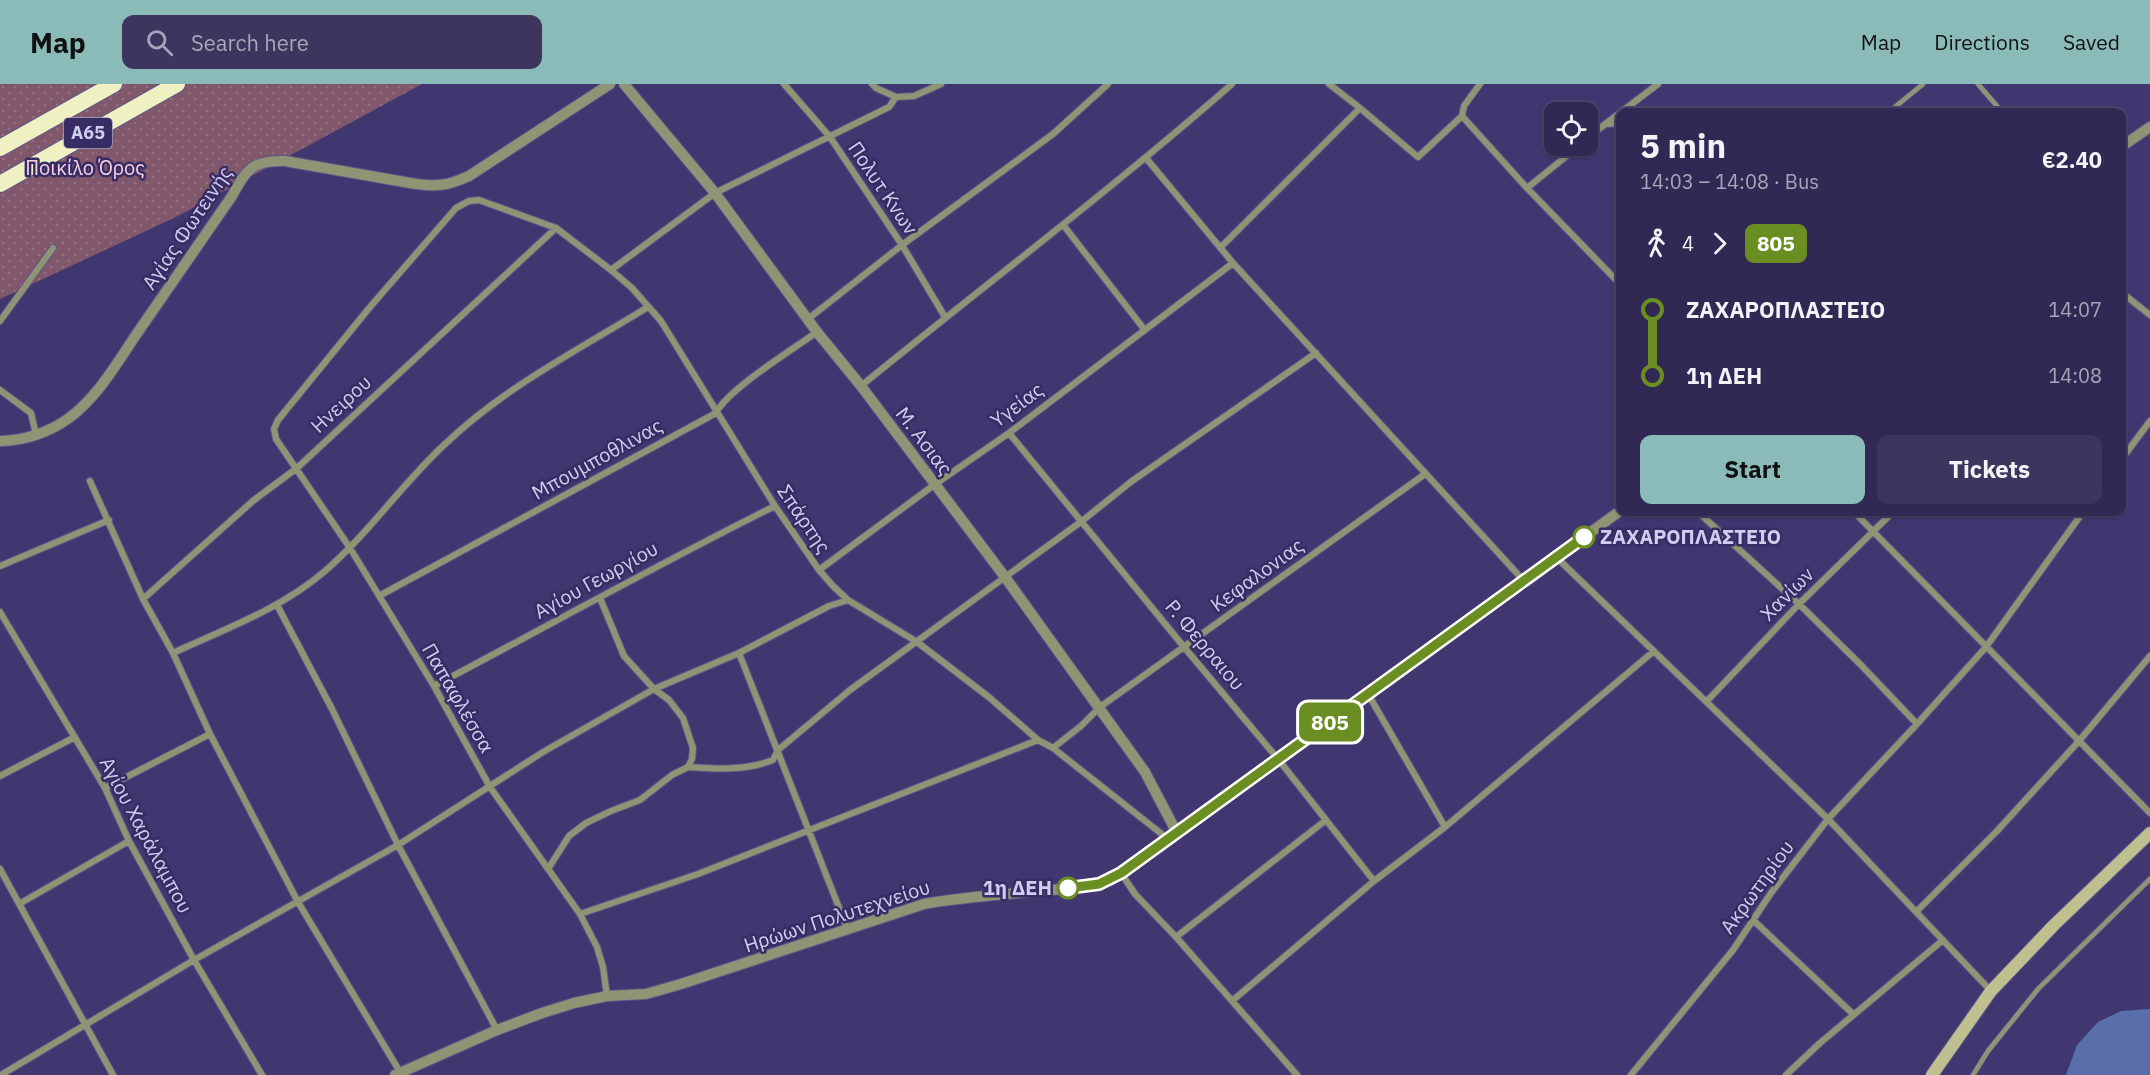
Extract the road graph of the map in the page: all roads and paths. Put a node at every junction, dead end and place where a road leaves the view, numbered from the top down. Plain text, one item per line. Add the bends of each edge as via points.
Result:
1 (114, 84) edge
2 (177, 84) edge
3 (610, 84) edge
4 (624, 84) edge
5 (784, 84) edge
6 (872, 84) edge
7 (941, 84) edge
8 (1107, 84) edge
9 (1232, 84) edge
10 (1329, 84) edge
11 (1480, 84) edge
12 (1658, 84) edge
13 (1923, 84) edge
14 (1978, 84) edge
15 (896, 97) junction
16 (1360, 108) junction
17 (1626, 108) edge
18 (1894, 108) edge
19 (1999, 108) edge
20 (1616, 115) edge
21 (1462, 116) junction
22 (1616, 123) edge
23 (1604, 124) junction
24 (2150, 127) edge
25 (1598, 129) edge
26 (830, 137) junction
27 (2126, 144) edge
28 (0, 148) edge
29 (1567, 156) edge
30 (1146, 158) junction
31 (0, 183) edge
32 (1527, 188) junction
33 (715, 193) junction
34 (1064, 226) junction
35 (556, 228) junction
36 (902, 245) junction
37 (1221, 247) junction
38 (53, 248) dead end
39 (1233, 263) junction
40 (611, 270) junction
41 (1616, 280) edge
42 (2126, 296) edge
43 (648, 307) junction
44 (2150, 315) edge
45 (945, 318) junction
46 (807, 319) junction
47 (0, 321) edge
48 (1144, 329) junction
49 (817, 332) junction
50 (1316, 353) junction
51 (861, 386) junction
52 (0, 390) edge
53 (716, 413) junction
54 (278, 420) joint
55 (2150, 421) edge
56 (1009, 433) junction
57 (36, 435) junction
58 (0, 441) edge
59 (2126, 453) edge
60 (297, 468) junction
61 (1425, 474) junction
62 (90, 481) dead end
63 (934, 485) junction
64 (775, 506) junction
65 (1616, 514) edge
66 (1702, 516) edge
67 (1858, 516) edge
68 (1889, 516) edge
69 (2080, 516) edge
70 (109, 520) junction
71 (1082, 521) junction
72 (1873, 532) junction
73 (350, 548) junction
74 (1556, 557) junction
75 (0, 566) edge
76 (819, 570) junction
77 (1005, 577) junction
78 (1524, 581) junction
79 (379, 596) junction
80 (600, 598) junction
81 (143, 599) junction
82 (848, 600) junction
83 (1798, 604) junction
84 (277, 605) junction
85 (0, 612) edge
86 (917, 642) junction
87 (1986, 646) junction
88 (1184, 647) junction
89 (1654, 651) junction
90 (173, 653) junction
91 (739, 653) junction
92 (2150, 656) edge
93 (434, 686) junction
94 (654, 689) junction
95 (1368, 694) junction
96 (1707, 701) junction
97 (1100, 707) junction
98 (1917, 724) junction
99 (210, 734) junction
100 (75, 737) junction
101 (1038, 740) junction
102 (2079, 741) junction
103 (1053, 748) junction
104 (778, 750) junction
105 (1278, 759) junction
106 (688, 767) junction
107 (0, 776) edge
108 (490, 787) junction
109 (105, 788) junction
110 (2150, 813) edge
111 (1828, 819) junction
112 (1326, 820) junction
113 (1445, 827) junction
114 (808, 830) junction
115 (2150, 834) edge
116 (1173, 836) junction
117 (129, 841) junction
118 (398, 845) junction
119 (0, 869) edge
120 (548, 869) junction
121 (1121, 873) junction
122 (2150, 879) edge
123 (1374, 881) junction
124 (298, 902) junction
125 (20, 904) junction
126 (1916, 912) junction
127 (580, 914) junction
128 (1753, 920) junction
129 (847, 928) junction
130 (1176, 937) junction
131 (1943, 940) junction
132 (194, 960) junction
133 (1991, 991) junction
134 (607, 996) junction
135 (1232, 1000) junction
136 (1853, 1014) junction
137 (84, 1025) junction
138 (497, 1030) junction
139 (398, 1073) edge
140 (1, 1075) edge
141 (113, 1075) edge
142 (261, 1075) edge
143 (1297, 1075) edge
144 (1631, 1075) edge
145 (1786, 1075) edge
146 (1932, 1075) edge
147 (1973, 1075) edge

1 - 28 highway, Α65
2 - 31 highway, Α65
3 - 57 street, Αγίας Φωτεινής via 452,184 416,184 285,161 255,165 245,173 98,388 70,418
4 - 33 street, Μ. Ασιας
5 - 26 street, Πολυτ Κνων
6 - 15 street
7 - 15 street via 914,96
8 - 36 street via 1053,134
9 - 30 street
10 - 16 street
11 - 21 street via 1464,106
12 - 17 street
13 - 18 lane
14 - 19 lane
15 - 26 street via 889,107
16 - 21 street via 1418,157
16 - 37 street
20 - 23 street
21 - 32 street
22 - 23 street
23 - 25 street
24 - 27 street
26 - 33 street
26 - 36 street, Πολυτ Κνων
29 - 32 street
30 - 34 street
30 - 37 street
32 - 41 street
33 - 40 street
33 - 46 street, Μ. Ασιας
34 - 45 street
34 - 48 street
35 - 40 street, Σπάρτης
35 - 54 street, Σπάρτης via 479,200 456,208
35 - 60 street, Ηνειρου
36 - 45 street, Πολυτ Κνων
36 - 46 street
37 - 39 street
38 - 47 street
39 - 48 street, Υγείας
39 - 50 street
40 - 43 street, Σπάρτης
42 - 44 street
43 - 53 street, Σπάρτης via 674,341
43 - 73 street via 485,410 443,445
45 - 51 street
46 - 49 street, Μ. Ασιας
48 - 56 street, Υγείας
49 - 51 street, Μ. Ασιας
49 - 53 street, Μπουμποθλινας via 735,391
50 - 61 street
50 - 71 street via 1132,481
51 - 63 street, Μ. Ασιας
52 - 57 street via 31,413
53 - 64 street, Σπάρτης
53 - 79 street, Μπουμποθλινας
54 - 60 street, Παπαφλέσσα via 274,429 276,439
55 - 59 street
56 - 63 street, Υγείας
56 - 71 street, Ρ. Φερραιου
57 - 58 street, Αγίας Φωτεινής
60 - 73 street, Παπαφλέσσα
60 - 81 street, Ηνειρου via 254,500
61 - 78 street
61 - 88 street, Κεφαλονιας
62 - 70 street
63 - 76 street, Υγείας
63 - 77 street, Μ. Ασιας
64 - 76 street, Σπάρτης
64 - 80 street, Αγίου Γεωργίου
65 - 74 street, Ηρώων Πολυτεχνείου
66 - 83 street
67 - 72 street
68 - 72 street, Χανίων
69 - 87 street, Ακρωτηρίου
70 - 75 street
70 - 81 street
71 - 77 street
71 - 88 street, Ρ. Φερραιου
72 - 83 street, Χανίων
72 - 87 street
73 - 79 street, Παπαφλέσσα
73 - 84 street via 323,573
74 - 78 street, Ηρώων Πολυτεχνείου
74 - 89 street
76 - 82 street, Σπάρτης
77 - 86 street
77 - 97 street, Μ. Ασιας
78 - 95 street, Ηρώων Πολυτεχνείου
79 - 93 street, Παπαφλέσσα
80 - 93 street, Αγίου Γεωργίου
80 - 94 street via 624,656
81 - 90 street
82 - 86 street, Σπάρτης
82 - 91 street
83 - 96 street, Χανίων
83 - 98 street
84 - 90 street
84 - 118 street
85 - 100 street, Αγίου Χαράλαμπου
86 - 101 street, Σπάρτης
86 - 104 street via 850,690
87 - 98 street, Ακρωτηρίου
87 - 102 street
88 - 97 street, Κεφαλονιας
88 - 105 street, Ρ. Φερραιου
89 - 96 street
89 - 113 street
90 - 99 street
91 - 94 street
91 - 104 street
92 - 102 street
93 - 108 street, Παπαφλέσσα
94 - 106 street via 683,718 693,748
94 - 108 street
95 - 105 street, Ηρώων Πολυτεχνείου
95 - 113 street
96 - 111 street
97 - 103 street, Κεφαλονιας
97 - 116 street, Μ. Ασιας via 1145,772
98 - 111 street, Ακρωτηρίου
99 - 109 street
99 - 124 street
100 - 107 street
100 - 109 street, Αγίου Χαράλαμπου
101 - 103 street, Σπάρτης
101 - 114 street
102 - 110 street
102 - 126 street
103 - 116 street, Σπάρτης
104 - 106 street via 773,760 759,766
104 - 114 street
105 - 112 street, Ρ. Φερραιου
105 - 116 street, Ηρώων Πολυτεχνείου
106 - 120 street via 640,800 586,823 569,836
108 - 118 street
108 - 120 street, Παπαφλέσσα
109 - 117 street, Αγίου Χαράλαμπου
111 - 126 street
111 - 128 street, Ακρωτηρίου
112 - 123 street, Ρ. Φερραιου
112 - 130 street
113 - 123 street
114 - 127 street via 698,874
114 - 129 street
115 - 133 main road
116 - 121 street, Ηρώων Πολυτεχνείου
117 - 125 street
117 - 132 street, Αγίου Χαράλαμπου
118 - 124 street
118 - 138 street
119 - 125 street
120 - 127 street, Παπαφλέσσα
121 - 129 street, Ηρώων Πολυτεχνείου via 1099,884 924,904
121 - 130 street via 1135,894
122 - 147 lane via 2038,989
123 - 135 street
124 - 132 street
124 - 139 street
125 - 137 street
126 - 131 street
127 - 134 street, Παπαφλέσσα via 597,946
128 - 136 street
128 - 144 street, Ακρωτηρίου
129 - 134 street, Ηρώων Πολυτεχνείου via 646,994
130 - 135 street
131 - 133 street
131 - 136 street
132 - 137 street
132 - 142 street, Αγίου Χαράλαμπου
133 - 146 main road
134 - 138 street, Ηρώων Πολυτεχνείου via 574,1003
135 - 143 street
136 - 145 street
137 - 140 street
137 - 141 street
138 - 139 street, Ηρώων Πολυτεχνείου

